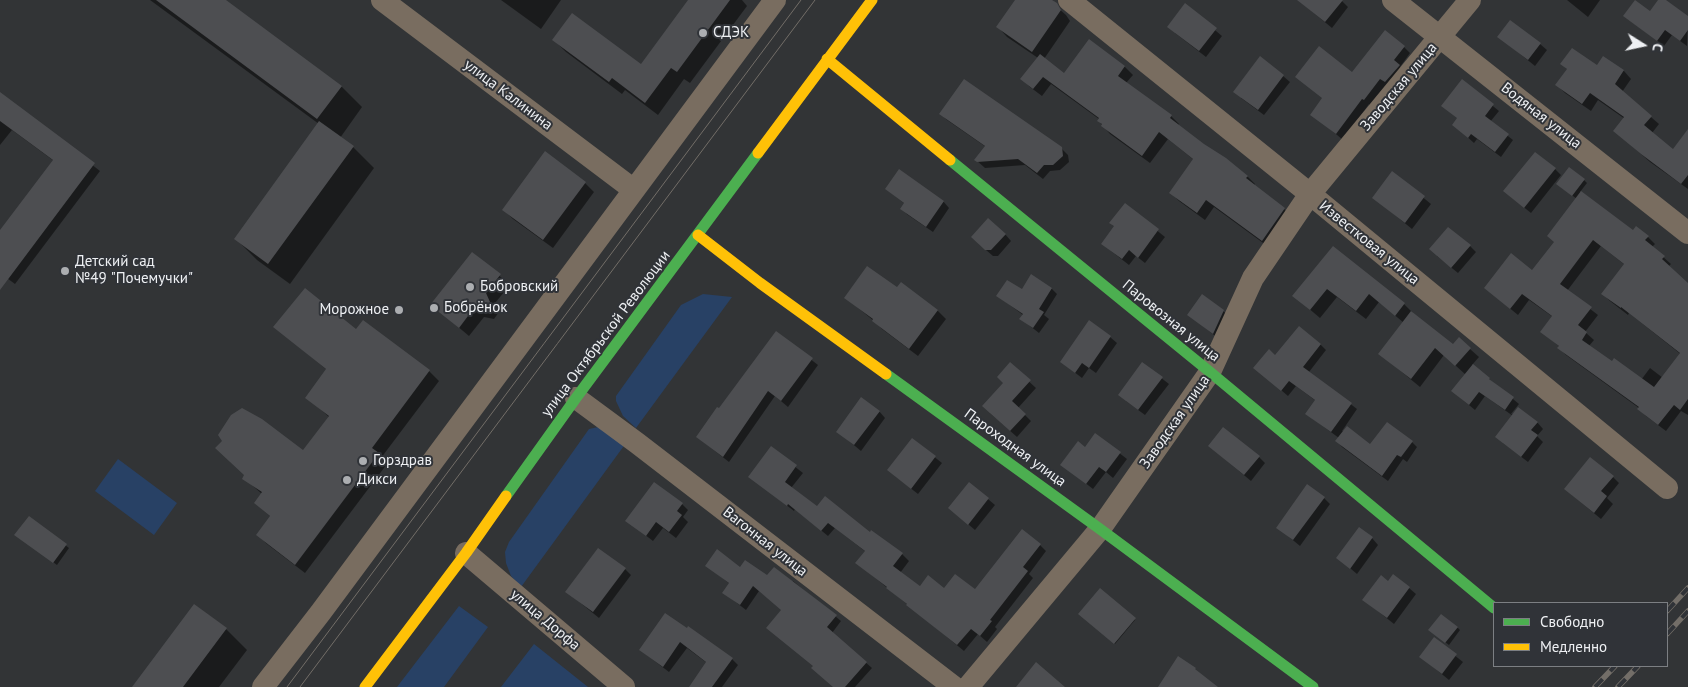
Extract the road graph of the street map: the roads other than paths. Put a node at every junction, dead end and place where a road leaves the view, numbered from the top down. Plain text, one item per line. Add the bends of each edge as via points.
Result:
1 (382, 0) edge
2 (775, 0) edge
3 (872, 0) edge
4 (1070, 0) edge
5 (1393, 0) edge
6 (1470, 0) edge
7 (1441, 37) junction
8 (827, 58) junction
9 (634, 190) junction
10 (1310, 194) junction
11 (1688, 233) edge
12 (698, 235) junction
13 (1210, 372) junction
14 (576, 398) junction
15 (1667, 488) dead end
16 (1100, 529) junction
17 (466, 553) junction
18 (1493, 607) edge
19 (263, 687) edge
20 (365, 687) edge
21 (624, 687) edge
22 (954, 687) edge
23 (968, 687) edge
24 (1313, 687) edge

1 - 9 street, улица Калинина
2 - 9 street
3 - 8 main road, улица Октябрьской Революции
4 - 10 street, Известковая улица
5 - 7 street, Водяная улица
6 - 7 street, Заводская улица
7 - 10 street, Заводская улица
7 - 11 street, Водяная улица
8 - 12 main road, улица Октябрьской Революции
8 - 13 main road, Паровозная улица
9 - 19 street
10 - 13 street, Заводская улица via 1253,278
10 - 15 street, Известковая улица
12 - 14 main road, улица Октябрьской Революции
12 - 16 main road, Пароходная улица
13 - 16 street, Заводская улица
13 - 18 main road, Паровозная улица
14 - 17 main road, улица Октябрьской Революции
14 - 22 street, Вагонная улица
16 - 23 street, Заводская улица
16 - 24 main road, Пароходная улица
17 - 20 main road, улица Октябрьской Революции
17 - 21 street, улица Дорфа

